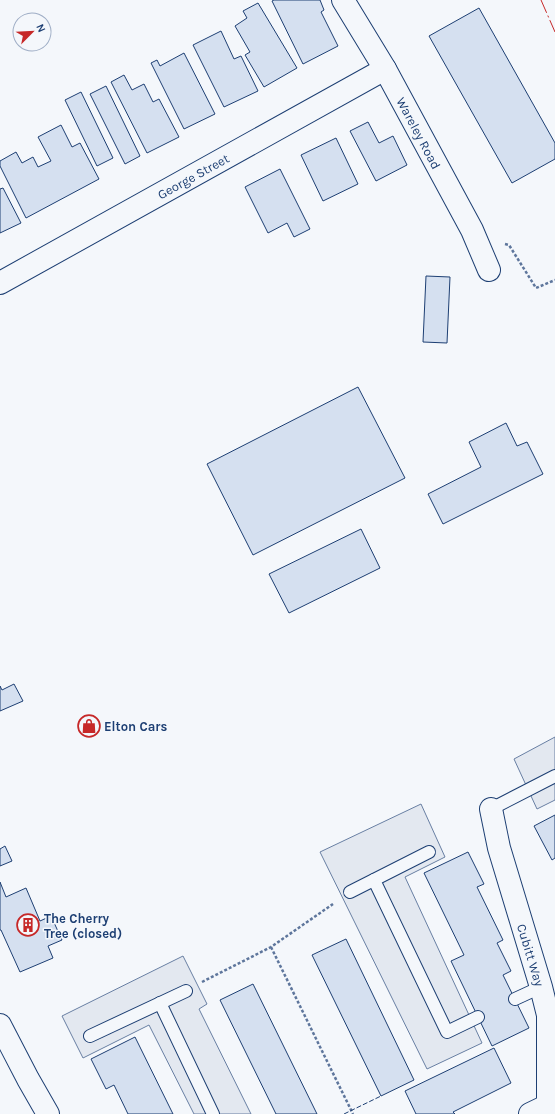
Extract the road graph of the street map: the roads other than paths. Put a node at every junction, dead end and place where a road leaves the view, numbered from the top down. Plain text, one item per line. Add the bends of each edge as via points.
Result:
1 (343, 0) edge
2 (385, 69) junction
3 (489, 270) dead end
4 (0, 283) edge
5 (555, 776) edge
6 (491, 809) joint
7 (429, 852) dead end
8 (374, 880) junction
9 (350, 892) road end
10 (541, 987) junction
11 (186, 991) road end
12 (515, 999) dead end
13 (160, 1003) junction
14 (478, 1017) dead end
15 (0, 1027) edge
16 (90, 1036) dead end
17 (546, 1109) edge
18 (48, 1114) edge
19 (213, 1114) edge

1 - 2 street, Wareley Road
2 - 3 street, Wareley Road via 472,230
2 - 4 street, George Street
5 - 6 lane
6 - 10 street, Cubitt Way via 499,848
7 - 8 lane
8 - 9 lane
8 - 14 lane via 447,1032
10 - 12 lane
10 - 17 street, Cubitt Way via 548,1015
11 - 13 lane
13 - 16 lane
13 - 19 lane
15 - 18 street

